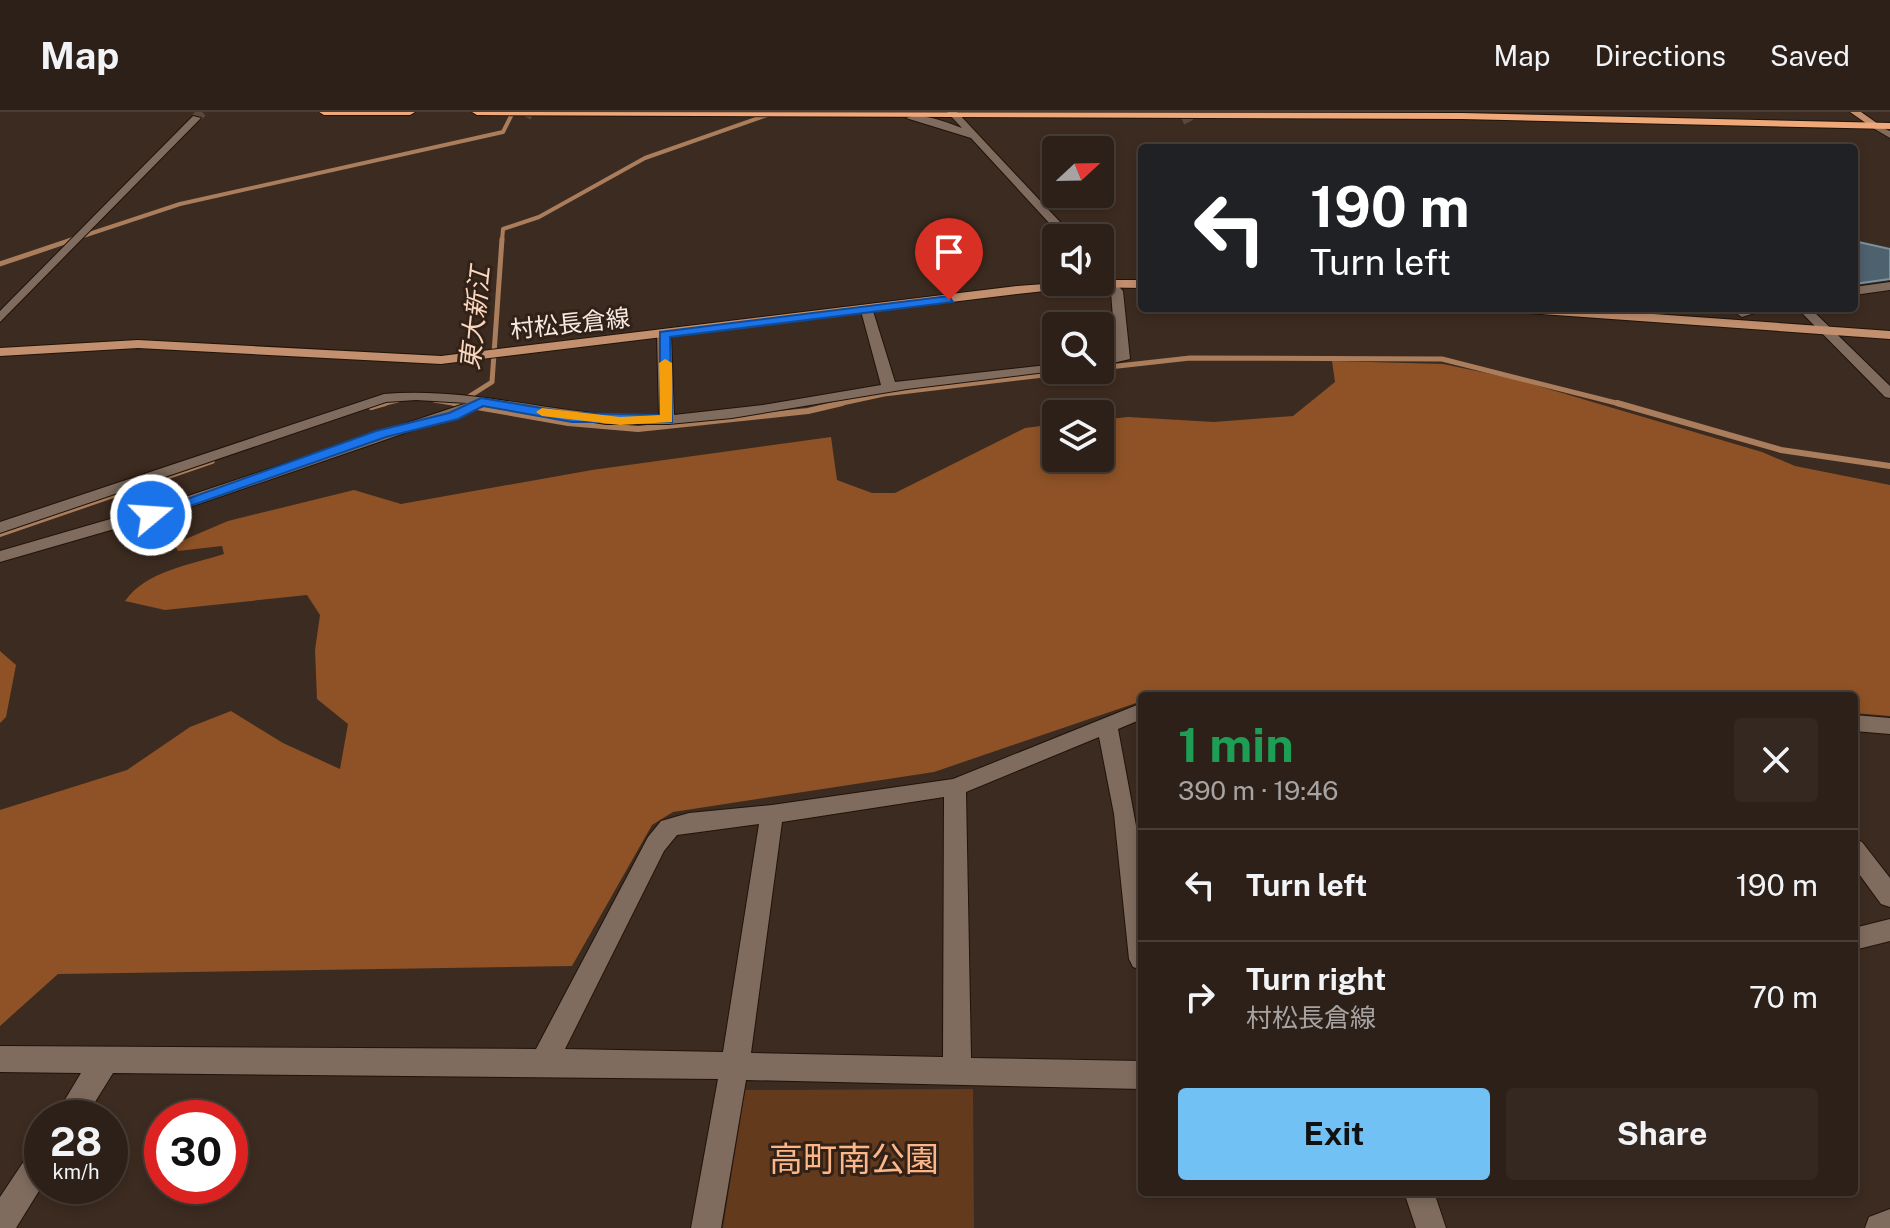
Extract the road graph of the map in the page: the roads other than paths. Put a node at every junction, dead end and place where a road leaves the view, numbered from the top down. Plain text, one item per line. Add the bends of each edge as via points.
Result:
1 (324, 112) edge
2 (410, 112) edge
3 (477, 112) edge
4 (953, 112) edge
5 (1523, 112) edge
6 (1829, 112) edge
7 (1855, 112) edge
8 (1663, 113) edge
9 (196, 118) dead end
10 (911, 118) dead end
11 (1872, 123) junction
12 (1890, 123) edge
13 (1890, 135) edge
14 (974, 136) junction
15 (1056, 224) edge
16 (1114, 283) edge
17 (1138, 284) edge
18 (1890, 286) edge
19 (1042, 288) edge
20 (1858, 290) edge
21 (1114, 291) edge
22 (867, 311) junction
23 (1609, 312) edge
24 (1747, 312) edge
25 (1807, 312) edge
26 (1742, 313) dead end
27 (0, 318) edge
28 (1826, 331) junction
29 (664, 335) junction
30 (1890, 335) edge
31 (0, 352) edge
32 (1114, 360) edge
33 (1042, 370) edge
34 (889, 388) junction
35 (1890, 394) edge
36 (481, 402) junction
37 (667, 419) junction
38 (0, 528) edge
39 (0, 557) edge
40 (1138, 713) edge
41 (1858, 723) edge
42 (1107, 725) junction
43 (1890, 726) edge
44 (955, 787) junction
45 (772, 814) junction
46 (1858, 854) edge
47 (1890, 897) edge
48 (1138, 925) edge
49 (1890, 930) edge
50 (1858, 938) edge
51 (0, 1059) edge
52 (105, 1061) junction
53 (544, 1062) junction
54 (735, 1065) junction
55 (957, 1070) junction
56 (1138, 1075) edge
57 (80, 1100) edge
58 (24, 1187) edge
59 (1420, 1196) edge
60 (0, 1225) edge
61 (706, 1228) edge
62 (1431, 1228) edge

1 - 2 highway
3 - 4 highway
4 - 11 highway
4 - 14 street
5 - 8 highway
6 - 8 highway
7 - 11 main road
8 - 11 highway
9 - 27 street
10 - 14 street
11 - 12 highway
11 - 13 street
14 - 15 street
16 - 17 main road, 村松長倉線
18 - 20 street
19 - 22 main road, 村松長倉線
21 - 32 street via 1123,359
22 - 29 main road, 村松長倉線
22 - 34 street
23 - 28 main road
24 - 26 street
25 - 28 street
28 - 30 main road
28 - 35 street
29 - 31 main road, 村松長倉線 via 441,360 138,344
29 - 37 street
33 - 34 street
34 - 37 street
36 - 37 street via 572,418
36 - 38 street via 433,393 384,398
36 - 39 street via 454,416 381,434 167,510
40 - 42 street
41 - 43 street
42 - 44 street
42 - 48 street via 1125,814
44 - 45 street
44 - 55 street
45 - 53 street via 669,828
45 - 54 street
46 - 47 street
49 - 50 street
51 - 52 street
52 - 53 street
52 - 57 street
53 - 54 street
54 - 55 street
54 - 61 street
55 - 56 street
58 - 60 street
59 - 62 street

